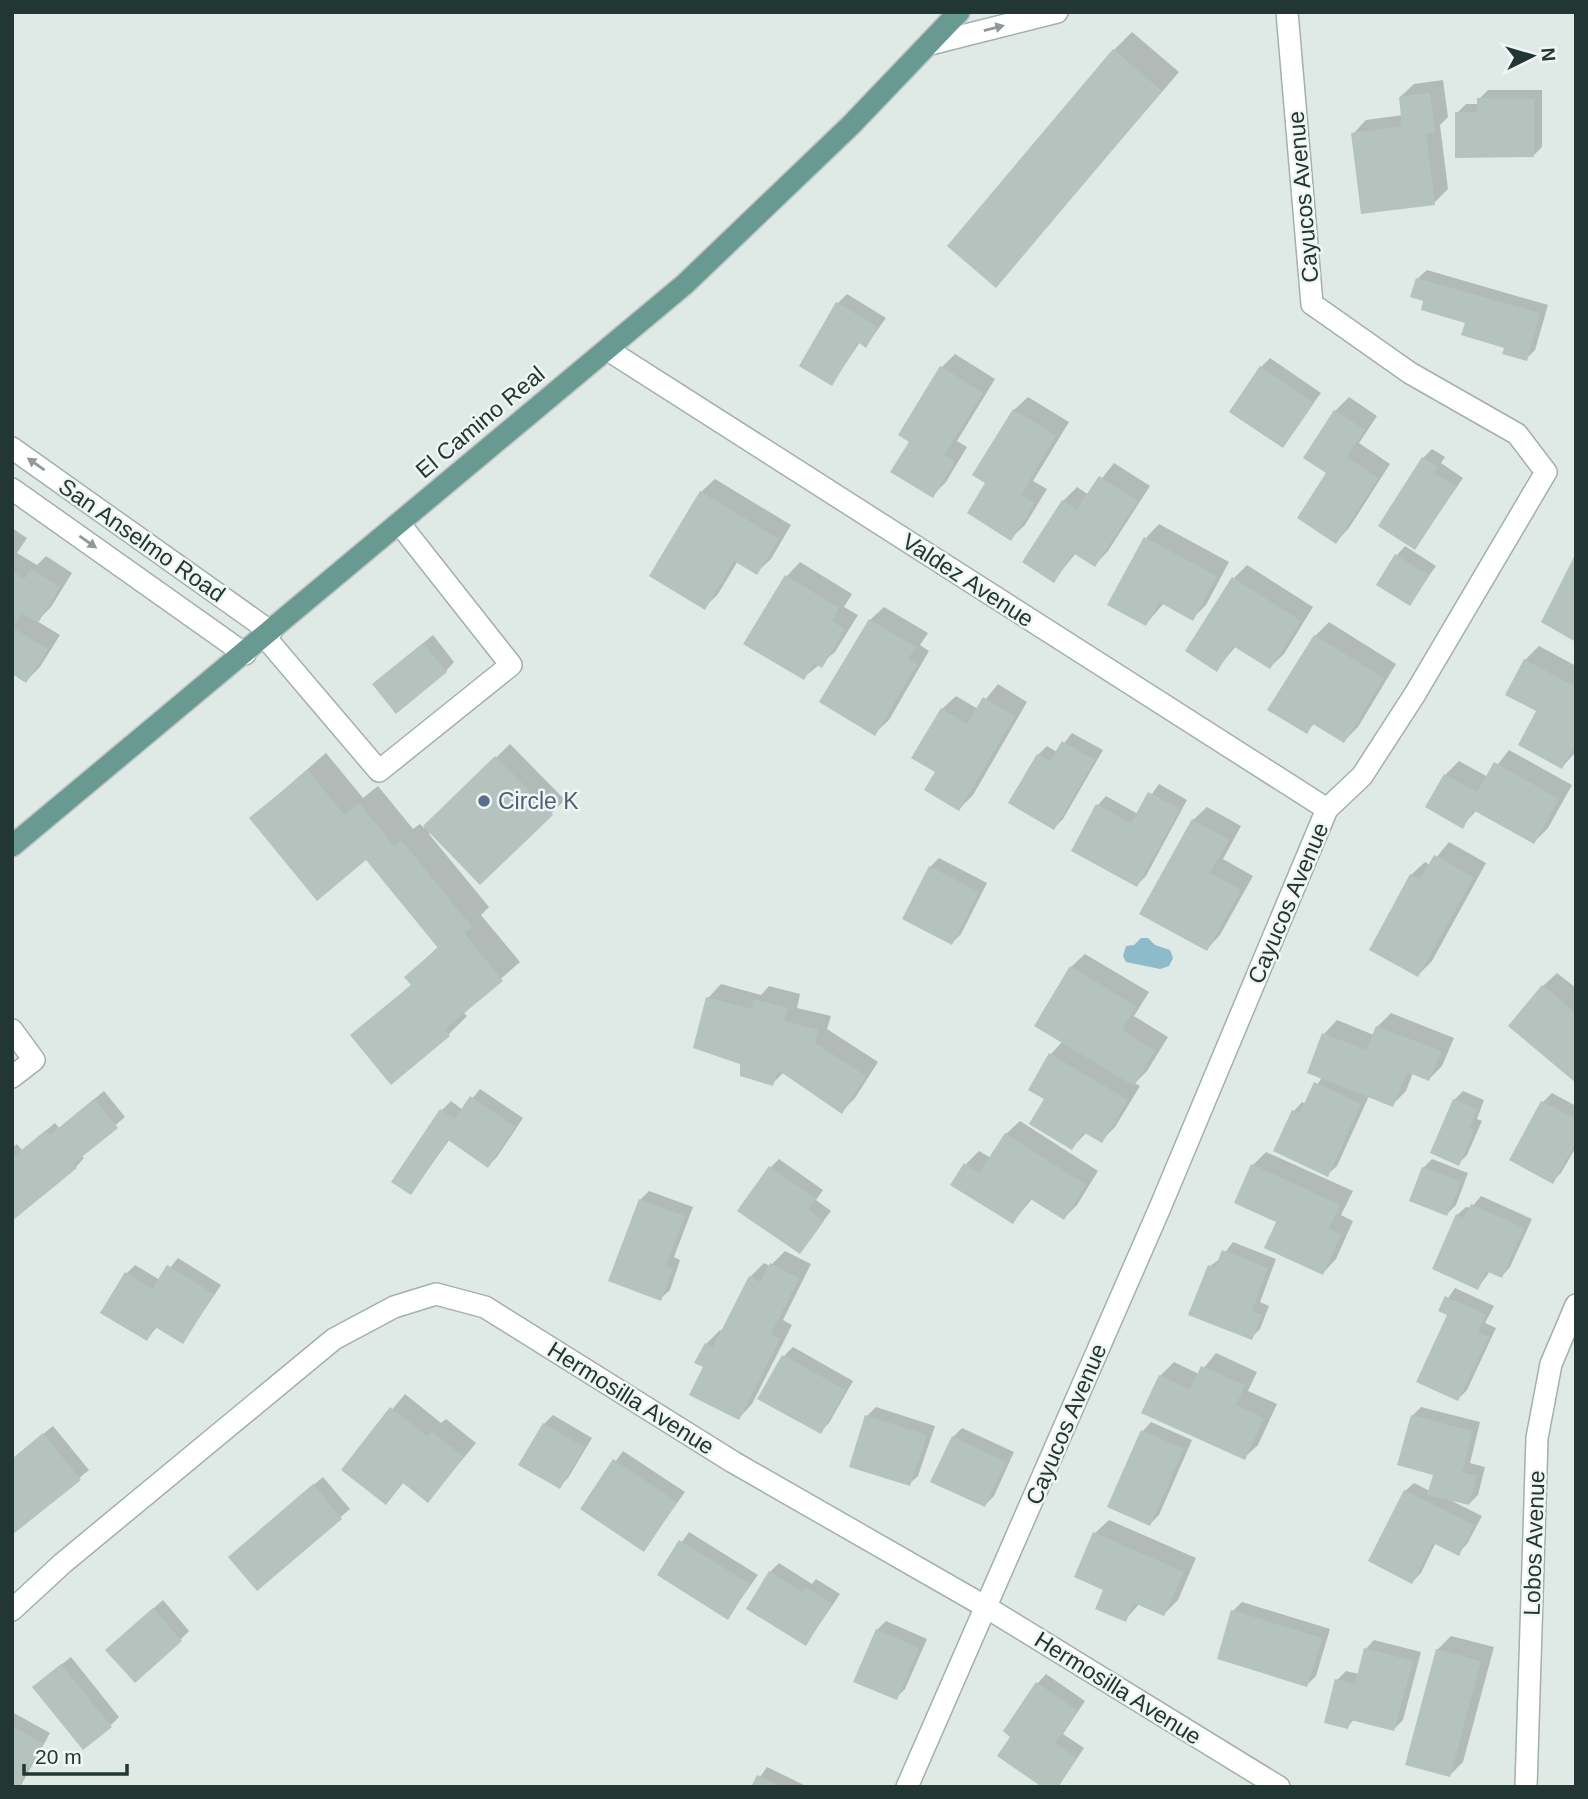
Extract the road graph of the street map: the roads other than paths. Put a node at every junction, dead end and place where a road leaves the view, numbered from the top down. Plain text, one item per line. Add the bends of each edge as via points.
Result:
1 (959, 12) edge
2 (1057, 12) edge
3 (1287, 12) edge
4 (930, 44) junction
5 (608, 350) junction
6 (12, 448) edge
7 (12, 489) edge
8 (399, 523) junction
9 (268, 634) junction
10 (245, 654) junction
11 (1327, 809) junction
12 (12, 846) edge
13 (12, 1030) edge
14 (12, 1077) edge
15 (1576, 1305) edge
16 (986, 1607) junction
17 (12, 1611) edge
18 (907, 1787) edge
19 (1279, 1787) edge
20 (1526, 1787) edge

1 - 4 main road, El Camino Real
4 -> 2 street
3 - 11 street, Cayucos Avenue via 1312,304 1410,373 1517,434 1546,471 1400,718 1362,776
4 - 5 main road, El Camino Real via 766,209
5 - 8 main road, El Camino Real
5 - 11 street, Valdez Avenue
9 -> 6 street, San Anselmo Road
7 -> 10 street, San Anselmo Road
8 - 9 main road, El Camino Real
8 - 9 street, San Anselmo Road via 511,666 379,771
9 - 10 main road, El Camino Real
10 - 12 main road, El Camino Real
11 - 16 street, Cayucos Avenue
13 - 14 street via 34,1060
15 - 20 street, Lobos Avenue via 1551,1364 1537,1438
16 - 17 street, Hermosilla Avenue via 733,1462 485,1307 436,1294 394,1307 334,1339 63,1563
16 - 18 street, Cayucos Avenue
16 - 19 street, Hermosilla Avenue

